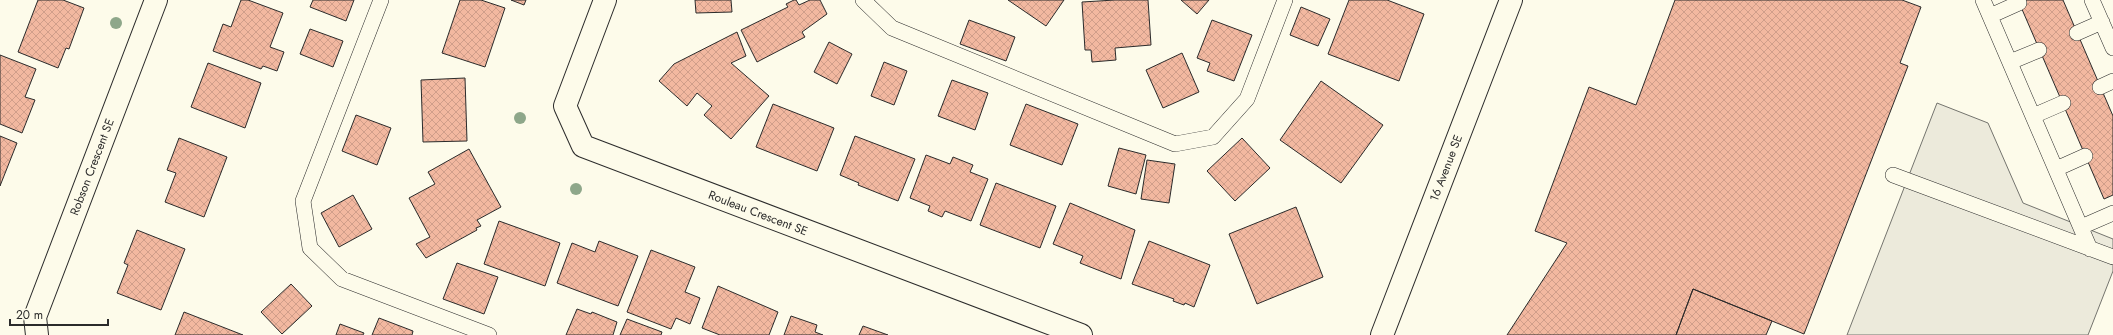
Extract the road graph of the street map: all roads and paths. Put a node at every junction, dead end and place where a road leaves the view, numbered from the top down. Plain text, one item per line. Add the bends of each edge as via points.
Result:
1 (156, 0) edge
2 (381, 0) edge
3 (605, 0) edge
4 (863, 0) edge
5 (1285, 0) edge
6 (1510, 0) edge
7 (1983, 0) edge
8 (2092, 0) edge
9 (2019, 3) dead end
10 (1990, 16) junction
11 (2102, 22) junction
12 (2077, 33) dead end
13 (2113, 48) edge
14 (2039, 50) dead end
15 (2010, 62) junction
16 (2063, 103) dead end
17 (2033, 116) junction
18 (2085, 156) dead end
19 (2056, 169) junction
20 (1893, 175) dead end
21 (2113, 213) edge
22 (2081, 227) junction
23 (2090, 249) junction
24 (2113, 258) edge
25 (37, 335) edge
26 (489, 335) edge
27 (1080, 335) edge
28 (1382, 335) edge

1 - 25 street, Robson Crescent SE via 35,317
2 - 26 lane via 303,201 310,248 342,279
3 - 27 street, Rouleau Crescent SE via 565,106 583,146
4 - 5 lane via 892,28 1175,144 1213,137 1247,99
6 - 28 street, 16 Avenue SE
7 - 10 lane
8 - 11 lane
9 - 10 lane
10 - 15 lane
11 - 12 lane
11 - 13 lane
14 - 15 lane
15 - 17 lane
16 - 17 lane
17 - 19 lane
18 - 19 lane
19 - 22 lane
20 - 23 lane
21 - 22 lane
22 - 23 lane
23 - 24 lane

